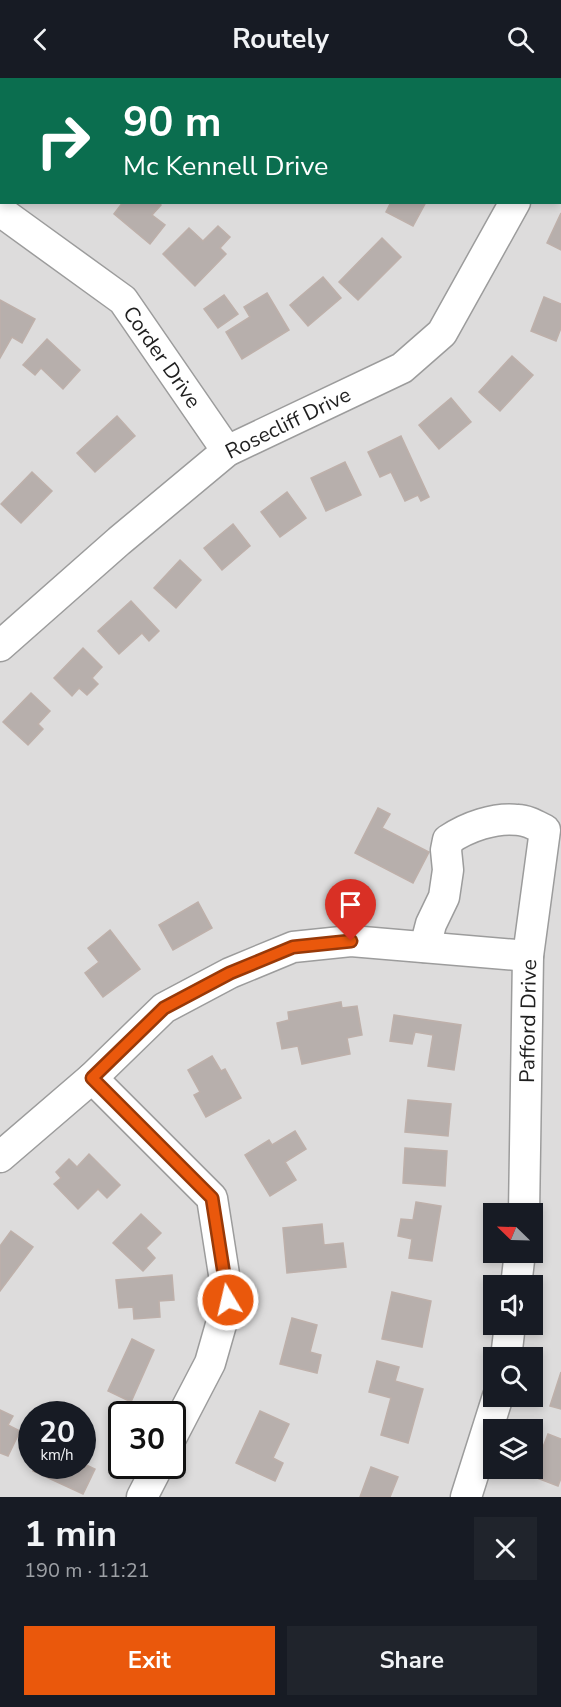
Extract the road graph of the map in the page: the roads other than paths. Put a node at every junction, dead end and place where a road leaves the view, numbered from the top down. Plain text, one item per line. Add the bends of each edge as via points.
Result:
1 (514, 204) edge
2 (0, 211) edge
3 (227, 451) junction
4 (0, 646) edge
5 (425, 947) junction
6 (528, 956) junction
7 (92, 1078) junction
8 (0, 1157) edge
9 (524, 1203) edge
10 (495, 1407) edge
11 (186, 1409) edge
12 (151, 1479) edge
13 (142, 1497) edge
14 (466, 1497) edge

1 - 3 street, Rosecliff Drive via 442,333 402,368
2 - 3 street, Corder Drive via 123,300
3 - 4 street, Rosecliff Drive
5 - 6 street
5 - 6 street, Pafford Drive via 444,897 448,840 478,825 520,820 545,830
5 - 7 street via 351,941 293,947 230,973 164,1008
6 - 9 street, Pafford Drive
7 - 8 street
7 - 11 street via 212,1198 228,1300 210,1363
10 - 14 street
12 - 13 street

